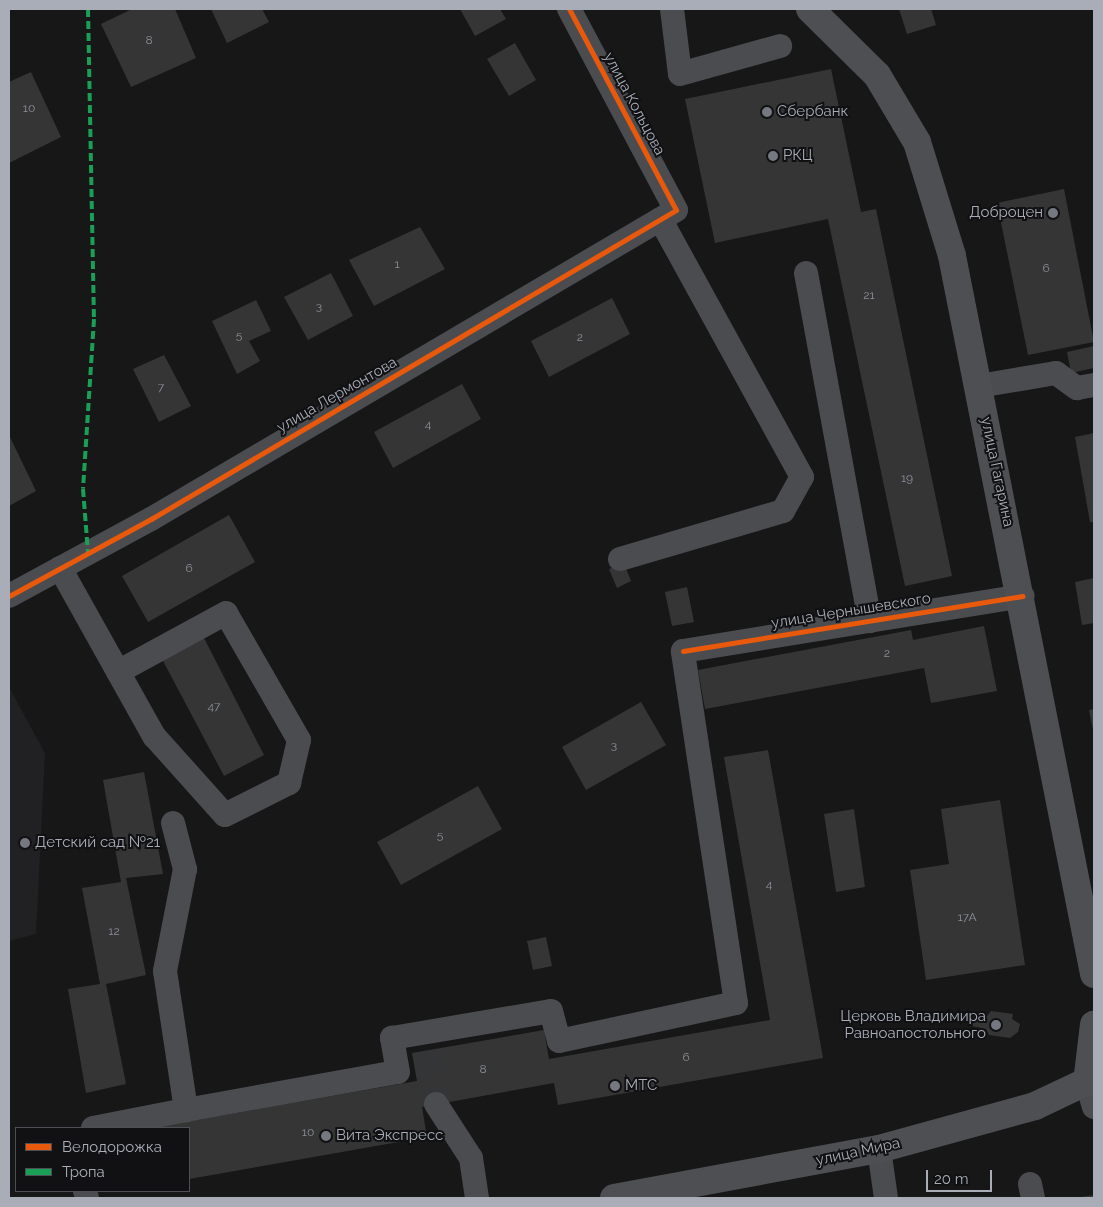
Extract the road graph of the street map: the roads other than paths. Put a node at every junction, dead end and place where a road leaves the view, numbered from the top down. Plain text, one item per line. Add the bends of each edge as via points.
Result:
1 (569, 9) edge
2 (672, 9) edge
3 (810, 9) edge
4 (780, 46) dead end
5 (668, 215) junction
6 (806, 274) dead end
7 (1094, 385) edge
8 (979, 386) junction
9 (620, 559) dead end
10 (60, 568) junction
11 (9, 596) edge
12 (1023, 596) junction
13 (870, 621) junction
14 (118, 672) junction
15 (173, 823) dead end
16 (1073, 863) junction
17 (1094, 885) edge
18 (1094, 974) edge
19 (1094, 1024) edge
20 (1092, 1089) edge
21 (436, 1104) tunnel mouth
22 (186, 1110) junction
23 (98, 1127) edge
24 (879, 1149) junction
25 (628, 1197) edge
26 (477, 1198) edge
27 (886, 1198) edge

1 - 5 street, улица Кольцова
2 - 4 street via 680,74
3 - 8 main road, улица Гагарина via 877,75 917,142 952,256
5 - 9 street, улица Кольцова via 802,477 782,511
5 - 10 street, улица Лермонтова
6 - 13 street
7 - 8 street via 1077,388 1056,373
8 - 12 main road, улица Гагарина
10 - 11 street, улица Лермонтова
10 - 14 street
12 - 13 street, улица Чернышевского
12 - 16 main road, улица Гагарина
13 - 22 street, улица Чернышевского via 683,651 736,1004 559,1041 551,1011 424,1042 392,1038 398,1072
14 - 14 street via 154,736 224,815 289,783 299,740 226,613
15 - 22 street via 185,869 165,971
16 - 17 main road
16 - 18 main road, улица Гагарина
19 - 20 main road
20 - 24 main road, улица Мира
21 - 26 street via 471,1158
22 - 23 street
24 - 25 main road, улица Мира
24 - 27 street

